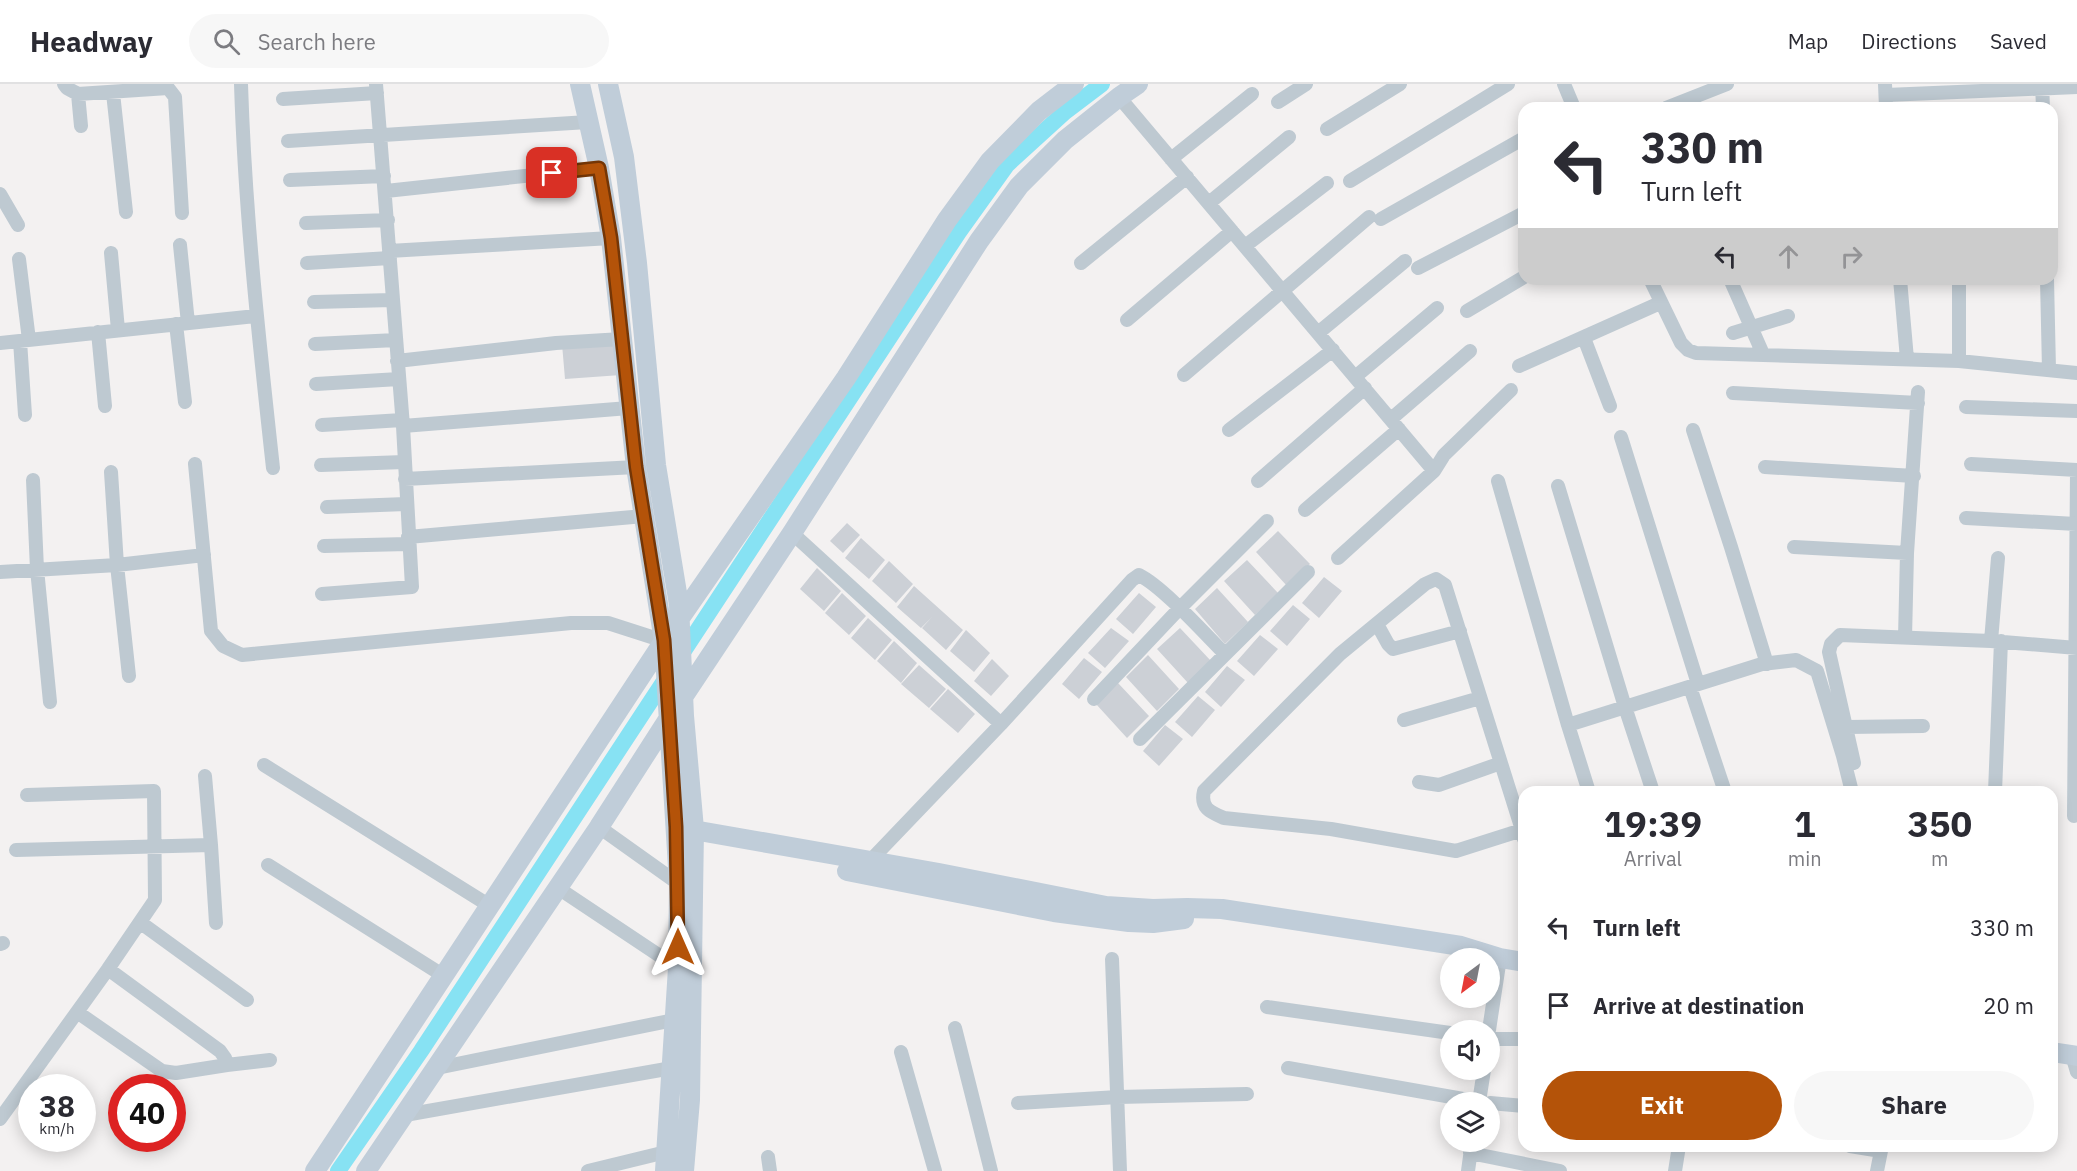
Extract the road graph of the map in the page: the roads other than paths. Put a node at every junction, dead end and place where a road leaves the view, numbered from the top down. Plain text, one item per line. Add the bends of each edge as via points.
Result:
1 (64, 84) edge
2 (241, 84) edge
3 (580, 84) edge
4 (608, 84) edge
5 (1074, 84) edge
6 (1138, 84) edge
7 (1306, 84) edge
8 (1400, 84) edge
9 (1508, 84) edge
10 (1564, 84) edge
11 (1727, 84) edge
12 (2042, 87) edge
13 (2077, 87) edge
14 (1981, 88) edge
15 (377, 89) edge
16 (1930, 89) edge
17 (1114, 90) edge
18 (113, 93) junction
19 (1958, 93) junction
20 (78, 94) junction
21 (1252, 94) dead end
22 (1886, 96) edge
23 (283, 99) dead end
24 (1278, 102) dead end
25 (1572, 102) edge
26 (1681, 102) edge
27 (1958, 102) edge
28 (2043, 102) edge
29 (588, 122) junction
30 (81, 126) dead end
31 (1327, 129) dead end
32 (379, 135) junction
33 (1289, 137) dead end
34 (288, 141) dead end
35 (1518, 141) edge
36 (1171, 159) junction
37 (599, 168) junction
38 (384, 176) junction
39 (1187, 177) junction
40 (290, 180) dead end
41 (1350, 181) dead end
42 (1327, 183) dead end
43 (386, 191) junction
44 (0, 194) edge
45 (1209, 203) junction
46 (126, 212) dead end
47 (182, 213) dead end
48 (1518, 216) edge
49 (387, 220) junction
50 (306, 223) dead end
51 (18, 225) dead end
52 (1232, 231) junction
53 (611, 238) junction
54 (180, 245) dead end
55 (1245, 246) junction
56 (111, 253) dead end
57 (389, 255) junction
58 (19, 259) dead end
59 (1405, 261) dead end
60 (307, 263) dead end
61 (1081, 263) dead end
62 (1418, 268) dead end
63 (1518, 281) edge
64 (1652, 285) edge
65 (1733, 285) edge
66 (1901, 285) edge
67 (1959, 285) edge
68 (2047, 285) edge
69 (1283, 291) junction
70 (392, 300) junction
71 (314, 303) dead end
72 (1660, 303) junction
73 (1437, 308) dead end
74 (1467, 311) dead end
75 (256, 316) junction
76 (1788, 316) dead end
77 (1127, 320) dead end
78 (182, 323) junction
79 (1751, 326) junction
80 (118, 330) junction
81 (98, 332) junction
82 (1318, 333) junction
83 (1733, 333) dead end
84 (1584, 338) junction
85 (622, 339) junction
86 (24, 340) junction
87 (396, 340) junction
88 (0, 343) edge
89 (315, 344) dead end
90 (1333, 350) junction
91 (1470, 351) dead end
92 (1763, 354) junction
93 (1907, 359) junction
94 (398, 361) junction
95 (1959, 362) junction
96 (1519, 366) dead end
97 (2049, 370) junction
98 (2077, 373) edge
99 (1184, 375) dead end
100 (1355, 376) junction
101 (399, 379) junction
102 (316, 384) dead end
103 (1365, 388) junction
104 (1511, 390) dead end
105 (1733, 393) dead end
106 (185, 402) dead end
107 (105, 406) dead end
108 (1610, 406) dead end
109 (1966, 407) dead end
110 (629, 408) junction
111 (2077, 411) edge
112 (25, 415) dead end
113 (403, 423) junction
114 (1395, 424) junction
115 (322, 425) dead end
116 (1229, 430) dead end
117 (1693, 430) dead end
118 (1621, 437) dead end
119 (404, 462) junction
120 (195, 464) dead end
121 (1971, 464) dead end
122 (321, 465) dead end
123 (636, 467) junction
124 (1765, 467) dead end
125 (273, 468) dead end
126 (1434, 471) junction
127 (111, 472) dead end
128 (2077, 472) edge
129 (1914, 476) junction
130 (405, 479) junction
131 (33, 480) dead end
132 (1258, 481) dead end
133 (1498, 481) dead end
134 (1558, 486) dead end
135 (2077, 498) edge
136 (406, 504) junction
137 (327, 507) dead end
138 (1305, 510) dead end
139 (644, 516) junction
140 (1966, 518) dead end
141 (1266, 521) dead end
142 (2076, 524) edge
143 (792, 533) junction
144 (408, 540) junction
145 (324, 546) dead end
146 (1794, 547) dead end
147 (1907, 553) junction
148 (204, 555) junction
149 (1338, 558) dead end
150 (1998, 558) dead end
151 (117, 565) junction
152 (38, 569) junction
153 (0, 572) edge
154 (1308, 572) dead end
155 (322, 594) dead end
156 (1179, 609) junction
157 (679, 619) junction
158 (1377, 624) junction
159 (1460, 631) junction
160 (1905, 638) junction
161 (664, 640) junction
162 (1996, 641) junction
163 (2076, 648) edge
164 (1225, 654) junction
165 (1767, 664) junction
166 (129, 676) dead end
167 (1694, 686) junction
168 (683, 697) junction
169 (1480, 698) junction
170 (1094, 699) dead end
171 (50, 702) dead end
172 (1625, 707) junction
173 (669, 718) junction
174 (1404, 720) dead end
175 (1001, 724) junction
176 (1568, 725) junction
177 (1923, 726) dead end
178 (1847, 727) junction
179 (1140, 739) dead end
180 (1501, 763) junction
181 (264, 765) dead end
182 (205, 776) dead end
183 (1419, 782) dead end
184 (1587, 786) edge
185 (1651, 786) edge
186 (1723, 786) edge
187 (1854, 786) edge
188 (1855, 786) edge
189 (1995, 786) edge
190 (27, 795) dead end
191 (2074, 816) dead end
192 (1518, 819) edge
193 (599, 827) junction
194 (685, 835) junction
195 (1518, 836) edge
196 (211, 845) junction
197 (154, 847) junction
198 (16, 850) dead end
199 (268, 865) dead end
200 (865, 868) junction
201 (678, 884) junction
202 (558, 888) junction
203 (490, 906) junction
204 (141, 922) junction
205 (216, 922) dead end
206 (1467, 948) edge
207 (1500, 958) edge
208 (1112, 959) dead end
209 (1518, 961) edge
210 (678, 968) junction
211 (108, 969) junction
212 (444, 976) junction
213 (247, 1000) dead end
214 (1268, 1006) dead end
215 (77, 1012) junction
216 (674, 1020) junction
217 (955, 1028) dead end
218 (1440, 1032) edge
219 (1500, 1039) edge
220 (1518, 1039) edge
221 (901, 1052) dead end
222 (270, 1060) dead end
223 (226, 1065) junction
224 (437, 1068) junction
225 (672, 1068) junction
226 (1288, 1068) dead end
227 (1247, 1094) dead end
228 (1440, 1095) edge
229 (1118, 1097) junction
230 (1018, 1102) dead end
231 (1500, 1104) edge
232 (1518, 1106) edge
233 (405, 1115) junction
234 (0, 1119) edge
235 (1470, 1152) edge
236 (1490, 1152) edge
237 (1677, 1152) edge
238 (1880, 1152) edge
239 (665, 1161) edge
240 (315, 1171) edge
241 (366, 1171) edge
242 (588, 1171) edge
243 (684, 1171) edge
244 (934, 1171) edge
245 (991, 1171) edge
246 (1120, 1171) edge
247 (1468, 1171) edge
248 (1560, 1171) edge
249 (1675, 1171) edge
250 (1877, 1171) edge

1 - 20 street
2 - 75 street
3 - 29 street
4 - 157 street via 624,157 656,465
5 - 157 street via 1039,111 990,161
6 - 17 street
7 - 24 street
8 - 31 street
9 - 41 street
10 - 25 street
11 - 26 street
12 - 13 street
12 - 14 street
12 - 28 street
14 - 19 street
15 - 23 street
15 - 32 street
16 - 19 street
16 - 22 street
17 - 36 street
17 - 143 street via 1019,186 979,241
18 - 20 street
18 - 46 street
18 - 47 street via 168,88 175,97
19 - 27 street
20 - 30 street
21 - 36 street
29 - 32 street
29 - 37 street
32 - 34 street
32 - 38 street
33 - 45 street
35 - 69 street via 1375,218
36 - 39 street
37 - 43 street
37 - 53 street
38 - 40 street
38 - 43 street
39 - 45 street
39 - 61 street
42 - 55 street
43 - 49 street
44 - 51 street
45 - 52 street
48 - 62 street
49 - 50 street
49 - 57 street
52 - 55 street
52 - 77 street
53 - 57 street
53 - 85 street
54 - 78 street
55 - 69 street
56 - 80 street
57 - 60 street
57 - 70 street
58 - 86 street
59 - 82 street
63 - 74 street
64 - 72 street
65 - 79 street
66 - 93 street
67 - 95 street
68 - 97 street
69 - 82 street
69 - 99 street
70 - 71 street
70 - 87 street
72 - 84 street
72 - 92 street via 1688,350
73 - 100 street
75 - 78 street
75 - 125 street
76 - 79 street
78 - 80 street
78 - 106 street
79 - 83 street
79 - 92 street
80 - 81 street
81 - 86 street
81 - 107 street
82 - 90 street
84 - 96 street
84 - 108 street
85 - 94 street
85 - 110 street
86 - 88 street
86 - 112 street
87 - 89 street
87 - 94 street
90 - 100 street
90 - 116 street
91 - 114 street
92 - 93 street
93 - 95 street
94 - 101 street
95 - 97 street
97 - 98 street
100 - 103 street
101 - 102 street
101 - 113 street
103 - 114 street
103 - 132 street
104 - 126 street via 1444,454
105 - 129 street via 1918,397
109 - 111 street
110 - 113 street
110 - 123 street
113 - 115 street
113 - 119 street
114 - 126 street
114 - 138 street
117 - 165 street
118 - 167 street
119 - 122 street
119 - 130 street
120 - 148 street
121 - 128 street
123 - 130 street
123 - 139 street
124 - 129 street
126 - 149 street
127 - 151 street
128 - 135 street
129 - 147 street
130 - 136 street
131 - 152 street
133 - 176 street
134 - 172 street
135 - 142 street
136 - 137 street
136 - 144 street
139 - 144 street
139 - 161 street
140 - 142 street
141 - 156 street
142 - 163 street
143 - 168 street
143 - 175 street
144 - 145 street
144 - 155 street via 412,586
146 - 147 street
147 - 160 street
148 - 151 street
148 - 161 street via 211,631 223,646 242,655 571,623 608,623
150 - 162 street
151 - 152 street
151 - 166 street
152 - 153 street
152 - 171 street
154 - 164 street
156 - 164 street
156 - 170 street
156 - 175 street via 1139,576
157 - 161 street
157 - 168 street
158 - 159 street via 1393,649
158 - 159 street via 1436,579 1445,585
158 - 195 street via 1340,654 1204,791 1202,800 1208,810 1224,818 1331,829 1456,851
159 - 169 street
160 - 162 street
160 - 178 street via 1840,635 1831,644 1829,652
161 - 173 street
161 - 203 street
162 - 163 street
162 - 189 street
163 - 191 street
164 - 179 street
165 - 167 street
165 - 187 street via 1796,660 1817,671
167 - 172 street
167 - 186 street
168 - 173 street
168 - 194 street
169 - 174 street
169 - 180 street
172 - 176 street
172 - 185 street
173 - 193 street
173 - 194 street
175 - 200 street
176 - 184 street
177 - 178 street
178 - 188 street
180 - 183 street via 1439,785
180 - 192 street
181 - 203 street
182 - 196 street
190 - 197 street via 154,791
193 - 201 street
193 - 202 street
194 - 200 street
194 - 201 street
194 - 243 street via 690,1100
196 - 197 street
196 - 205 street
197 - 198 street
197 - 204 street via 155,900
199 - 212 street
200 - 206 street via 939,873 1106,906 1181,913 1222,909
201 - 210 street
202 - 210 street
202 - 224 street
203 - 212 street
204 - 211 street
204 - 213 street
207 - 209 street
208 - 229 street
210 - 216 street
211 - 215 street
211 - 223 street via 220,1051
212 - 240 street
214 - 218 street
215 - 223 street via 162,1071 176,1073
215 - 234 street
216 - 224 street
216 - 225 street
217 - 245 street
219 - 220 street
221 - 244 street
222 - 223 street
224 - 233 street
225 - 233 street
225 - 239 street
226 - 228 street
227 - 229 street
229 - 230 street
229 - 246 street
231 - 232 street
233 - 241 street
235 - 247 street
236 - 248 street
237 - 249 street
238 - 250 street
239 - 242 street

